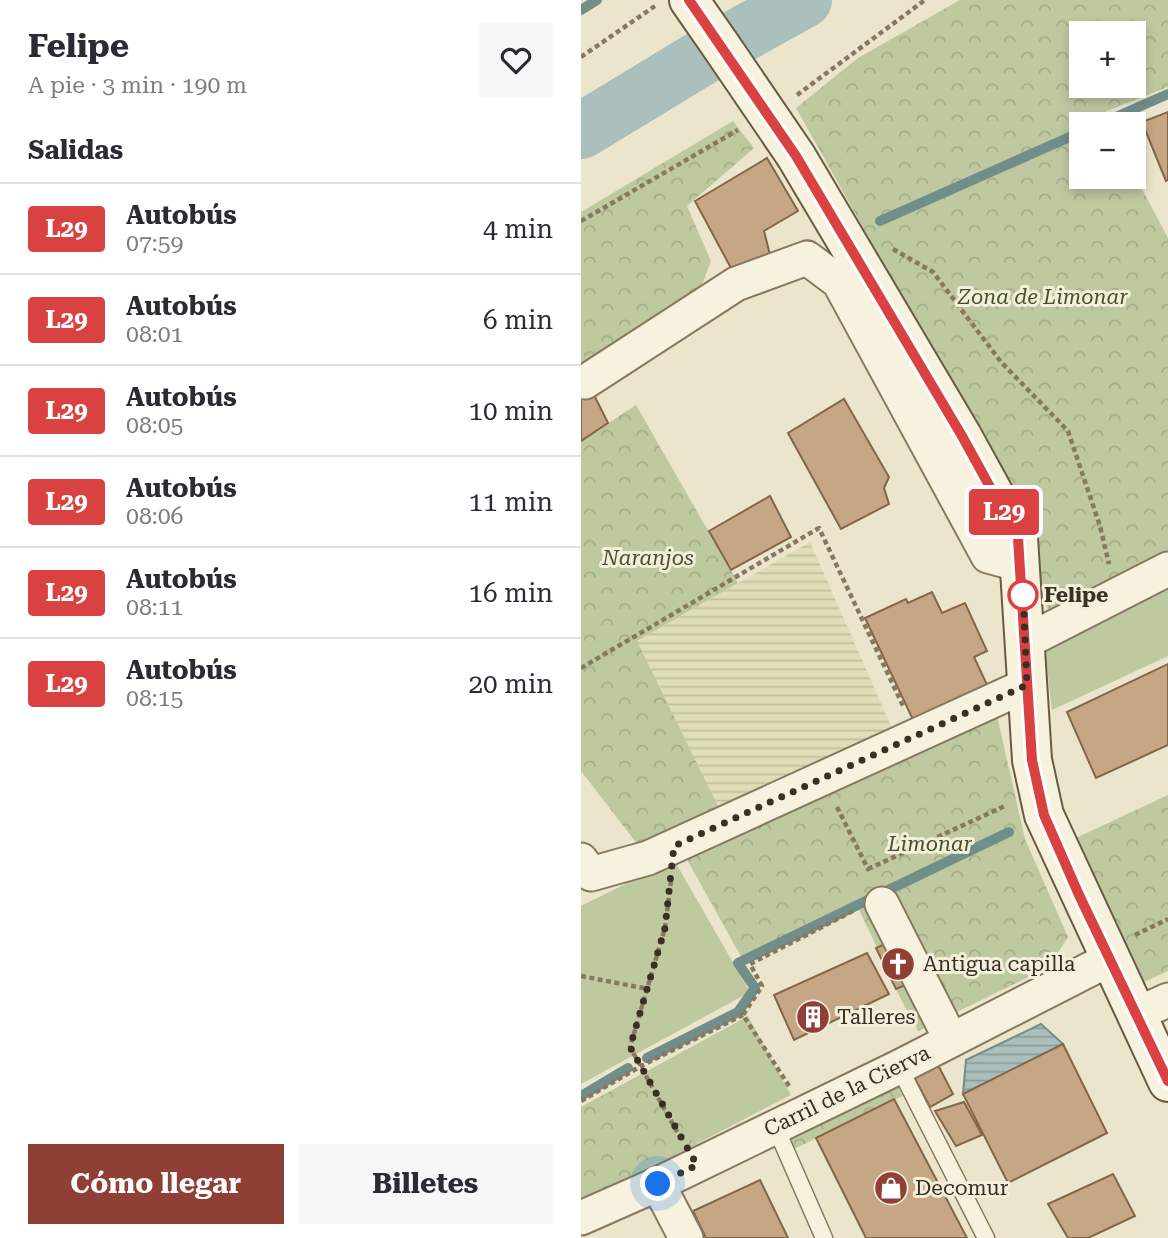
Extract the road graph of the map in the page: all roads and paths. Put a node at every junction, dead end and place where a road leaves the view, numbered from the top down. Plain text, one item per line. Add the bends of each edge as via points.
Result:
1 (925, 0) edge
2 (682, 2) edge
3 (581, 57) edge
4 (796, 96) dead end
5 (748, 123) dead end
6 (581, 221) edge
7 (857, 263) junction
8 (585, 382) dead end
9 (1021, 565) junction
10 (1168, 569) edge
11 (1116, 595) junction
12 (1025, 642) junction
13 (581, 668) edge
14 (1027, 685) junction
15 (918, 736) junction
16 (823, 779) junction
17 (1039, 790) junction
18 (674, 846) junction
19 (581, 860) edge
20 (868, 869) junction
21 (880, 901) junction
22 (1110, 959) junction
23 (581, 976) edge
24 (648, 989) junction
25 (1152, 1007) edge
26 (743, 1015) junction
27 (951, 1040) junction
28 (641, 1066) junction
29 (899, 1067) junction
30 (1168, 1082) edge
31 (581, 1101) edge
32 (805, 1111) junction
33 (775, 1126) junction
34 (697, 1165) junction
35 (658, 1184) junction
36 (581, 1217) edge
37 (686, 1238) edge
38 (824, 1238) edge
39 (986, 1238) edge

1 - 4 path
2 - 3 path
2 - 7 main road, bridge via 796,156
5 - 6 path
7 - 9 main road via 1018,538
7 - 11 path via 892,248 933,272 1001,362 1068,431 1100,526
8 - 9 street via 736,284 807,258 839,282 988,556
9 - 12 main road
10 - 11 street
11 - 12 street
12 - 14 main road
13 - 15 path via 819,528
14 - 15 street
14 - 17 main road via 1032,760
15 - 16 street
16 - 18 street
16 - 20 path
17 - 20 path
17 - 22 main road via 1044,815
18 - 19 street via 591,874
18 - 24 path via 665,928
20 - 21 path
21 - 26 path via 750,964 762,986
21 - 27 street
22 - 25 main road
22 - 27 street, Carril de la Cierva
23 - 24 path
24 - 28 path via 630,1047
25 - 30 main road
26 - 28 path
26 - 32 path
27 - 29 street, Carril de la Cierva
28 - 31 path
28 - 34 path
29 - 32 street, Carril de la Cierva
29 - 39 lane
32 - 33 street, Carril de la Cierva
33 - 34 street, Carril de la Cierva
33 - 38 lane
34 - 35 street, Carril de la Cierva
35 - 36 street, Carril de la Cierva
35 - 37 street

